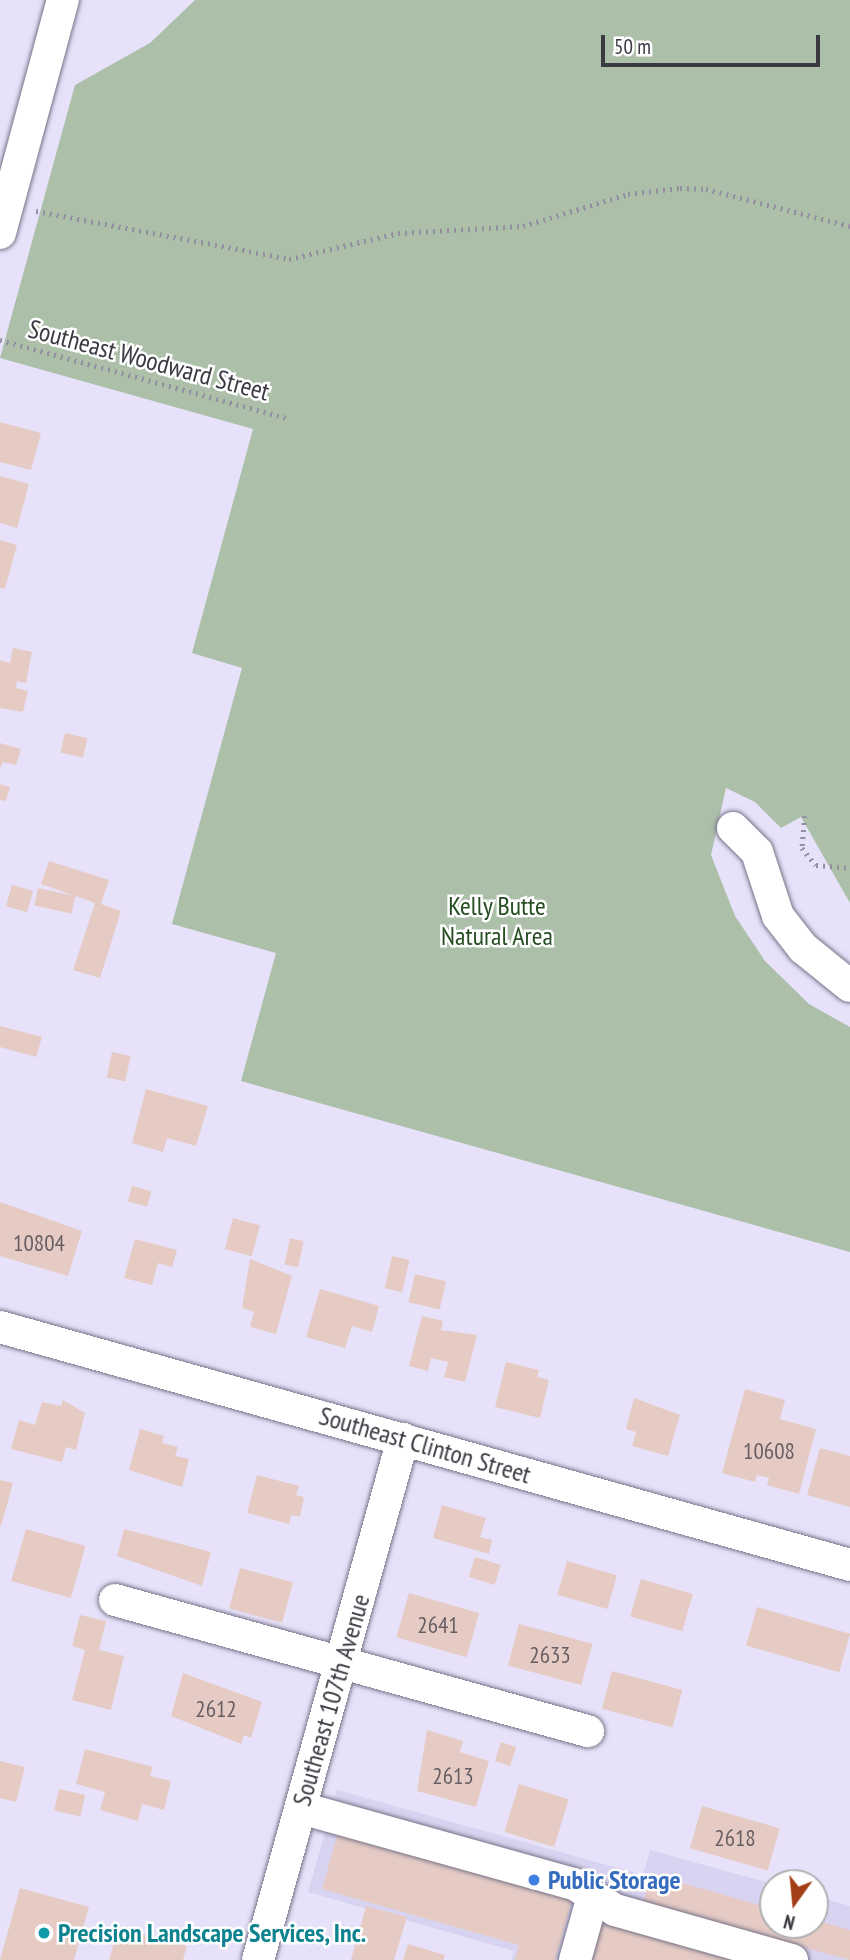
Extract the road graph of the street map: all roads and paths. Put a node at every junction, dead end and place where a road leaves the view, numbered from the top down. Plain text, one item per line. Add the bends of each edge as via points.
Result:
1 (62, 0) edge
2 (3, 213) edge
3 (850, 226) edge
4 (0, 340) edge
5 (288, 418) dead end
6 (805, 816) dead end
7 (733, 828) dead end
8 (850, 868) edge
9 (850, 986) edge
10 (0, 1327) edge
11 (403, 1439) junction
12 (850, 1565) edge
13 (115, 1600) dead end
14 (342, 1662) junction
15 (587, 1731) dead end
16 (301, 1808) junction
17 (593, 1896) junction
18 (258, 1960) edge
19 (575, 1960) edge
20 (792, 1960) edge

1 - 2 street
2 - 3 path via 289,259 398,233 523,226 628,194 680,188 706,188
4 - 5 path, Southeast Woodward Street
6 - 8 path via 802,848 816,865
7 - 9 street via 757,852 778,916 803,948
10 - 11 street, Southeast Clinton Street
11 - 12 street, Southeast Clinton Street
11 - 14 street, Southeast 107th Avenue
13 - 14 street
14 - 15 street
14 - 16 street, Southeast 107th Avenue
16 - 17 street via 563,1882
16 - 18 street, Southeast 107th Avenue
17 - 19 street
17 - 20 street via 615,1910

